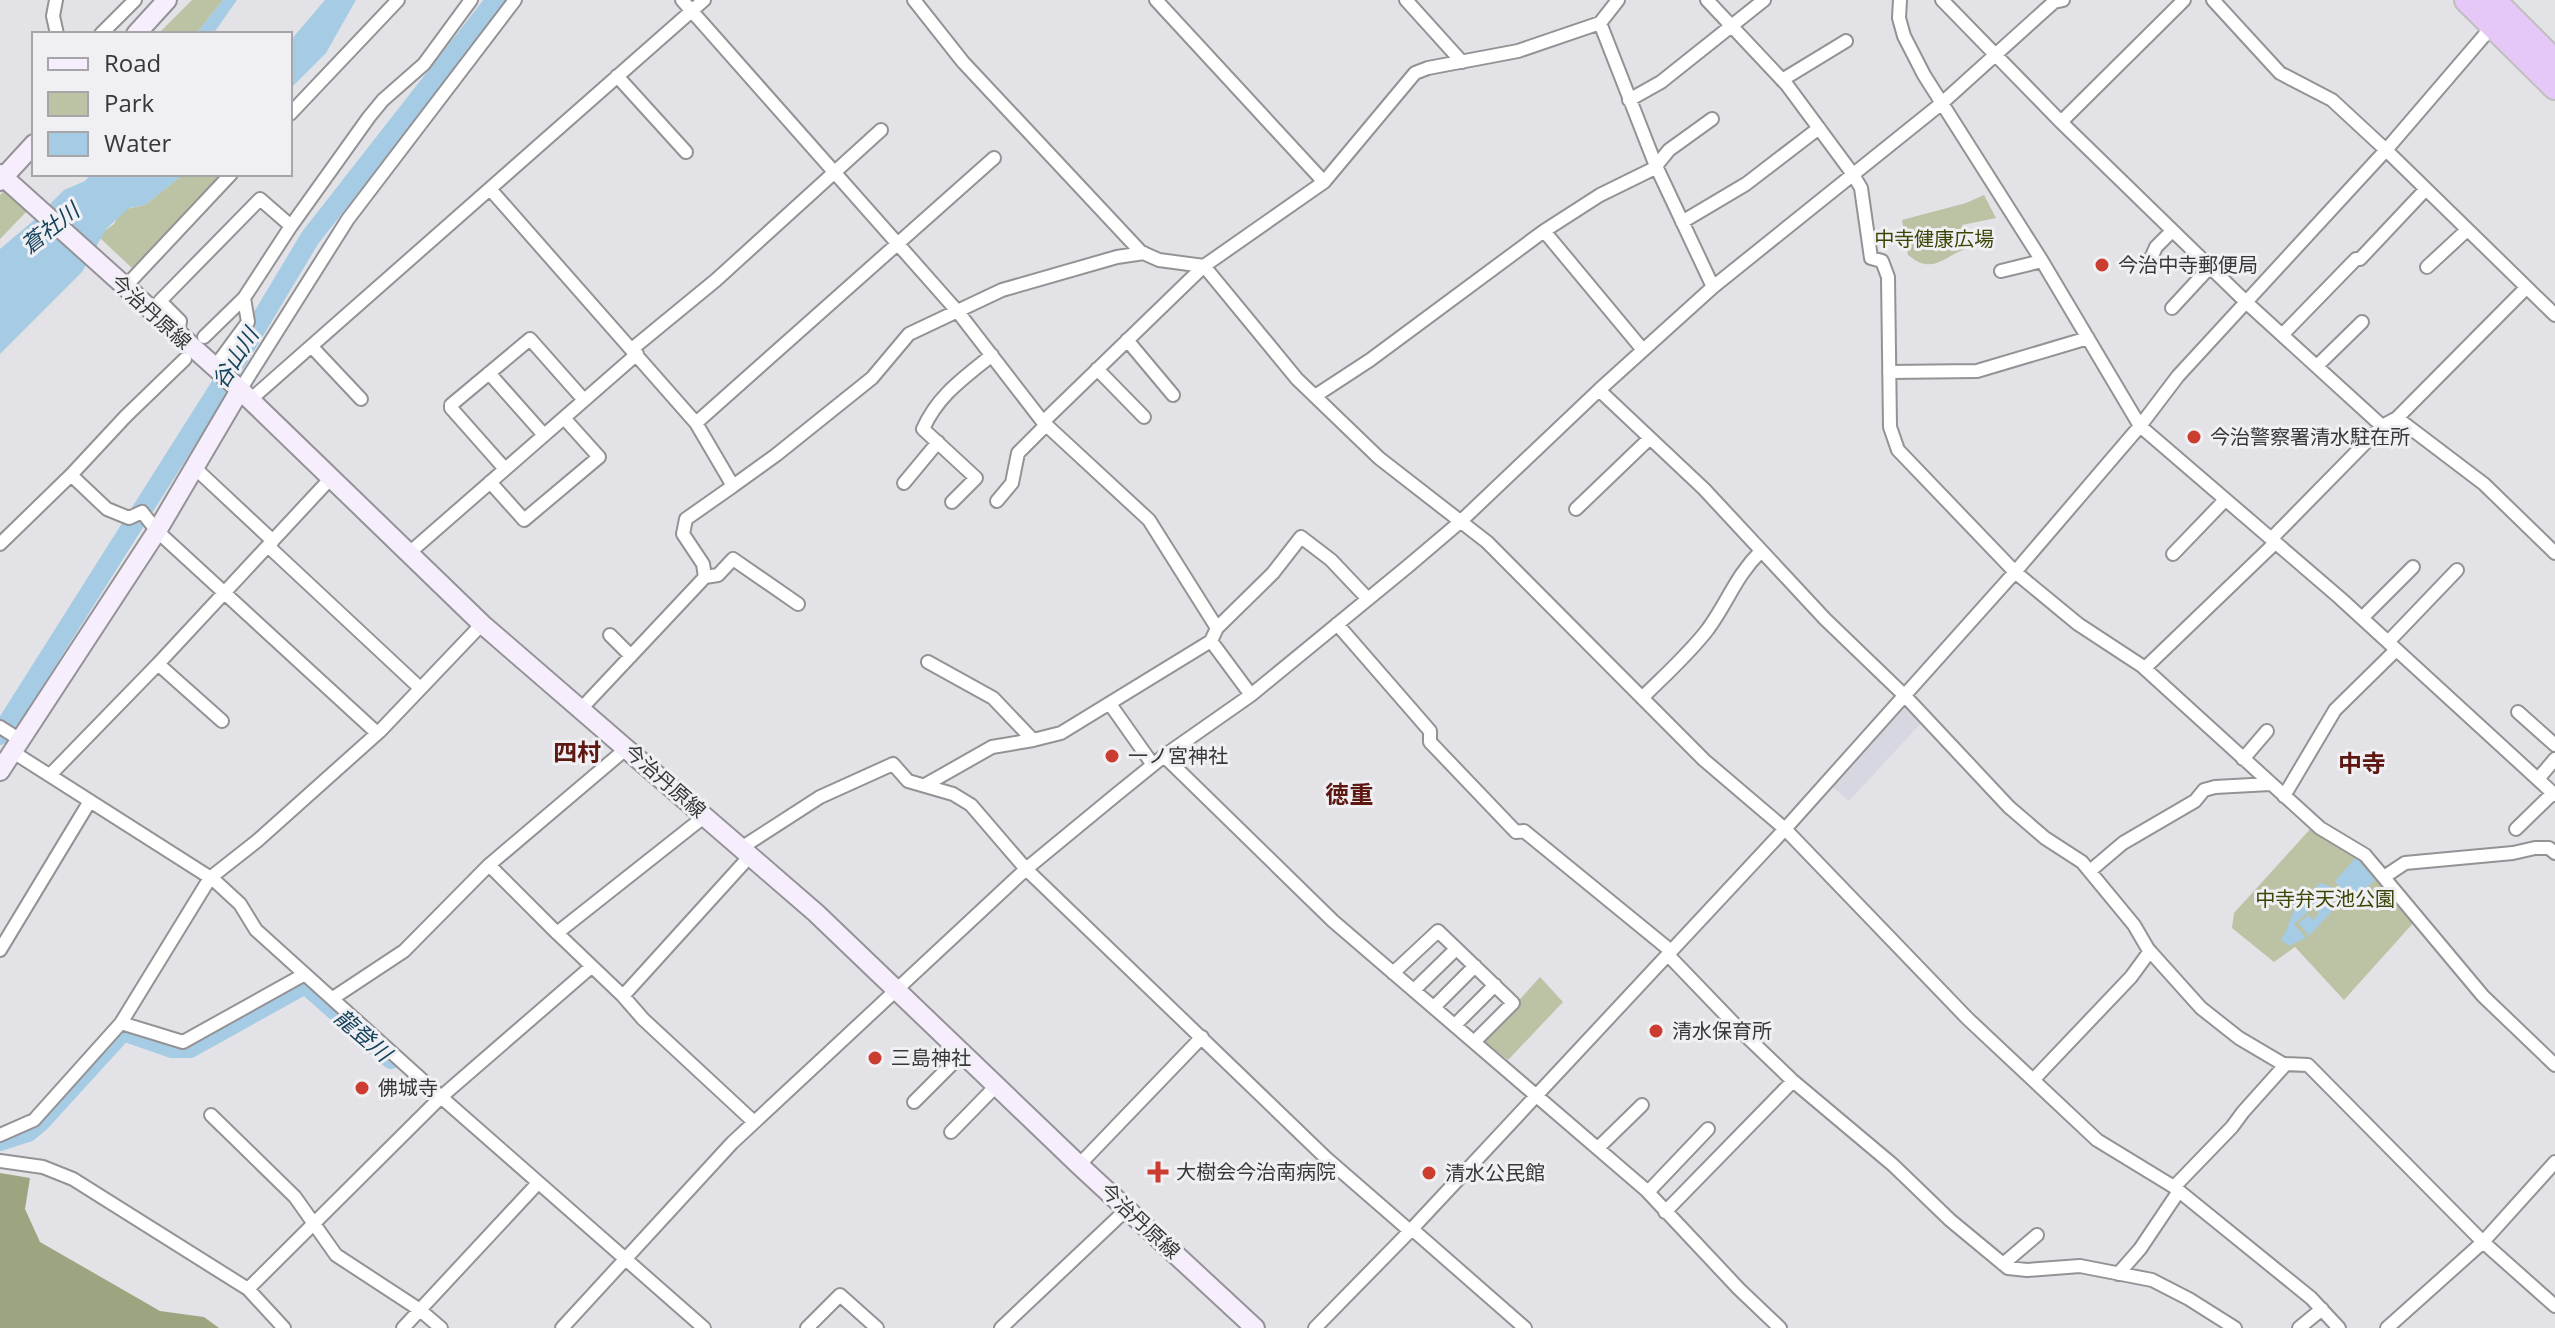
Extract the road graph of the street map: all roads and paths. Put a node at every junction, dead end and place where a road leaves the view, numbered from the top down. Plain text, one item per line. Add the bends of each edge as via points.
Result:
1 (56, 0) edge
2 (135, 0) edge
3 (167, 0) edge
4 (398, 0) edge
5 (471, 0) edge
6 (515, 0) edge
7 (682, 0) edge
8 (704, 0) edge
9 (914, 0) edge
10 (1156, 0) edge
11 (1406, 0) edge
12 (1618, 0) edge
13 (1707, 0) edge
14 (1764, 0) edge
15 (1900, 0) edge
16 (1942, 0) edge
17 (2063, 0) edge
18 (2184, 0) edge
19 (2213, 0) edge
20 (2467, 0) edge
21 (2499, 9) edge
22 (691, 11) junction
23 (1600, 23) junction
24 (1734, 26) junction
25 (57, 32) edge
26 (103, 32) edge
27 (138, 32) edge
28 (1846, 41) dead end
29 (1996, 56) junction
30 (1462, 62) junction
31 (2555, 62) edge
32 (617, 76) junction
33 (1782, 80) junction
34 (2555, 87) edge
35 (1629, 100) junction
36 (1942, 103) junction
37 (292, 112) edge
38 (1712, 119) dead end
39 (2061, 122) junction
40 (1819, 128) junction
41 (881, 130) dead end
42 (32, 146) edge
43 (2386, 150) junction
44 (686, 152) dead end
45 (994, 158) dead end
46 (1656, 167) junction
47 (835, 172) junction
48 (1852, 173) junction
49 (229, 176) edge
50 (3, 179) edge
51 (1324, 182) junction
52 (490, 189) junction
53 (2426, 189) junction
54 (1682, 222) junction
55 (291, 226) junction
56 (2467, 230) junction
57 (1544, 231) junction
58 (2172, 231) junction
59 (898, 241) junction
60 (1144, 253) junction
61 (2042, 261) junction
62 (2148, 265) dead end
63 (1204, 266) junction
64 (2210, 267) junction
65 (2427, 267) dead end
66 (2001, 271) dead end
67 (1713, 287) junction
68 (124, 288) junction
69 (2526, 288) junction
70 (244, 298) junction
71 (2247, 303) junction
72 (2172, 308) dead end
73 (958, 312) junction
74 (2555, 315) edge
75 (2362, 322) dead end
76 (178, 334) junction
77 (2282, 335) junction
78 (204, 337) dead end
79 (2088, 338) junction
80 (1127, 340) junction
81 (312, 347) junction
82 (1643, 350) junction
83 (635, 352) junction
84 (992, 355) junction
85 (185, 359) dead end
86 (2317, 366) junction
87 (1097, 369) junction
88 (216, 370) junction
89 (1889, 372) junction
90 (489, 373) junction
91 (1599, 390) junction
92 (242, 392) junction
93 (1173, 395) dead end
94 (1315, 396) junction
95 (361, 399) dead end
96 (584, 400) junction
97 (1144, 417) dead end
98 (564, 418) junction
99 (2397, 418) junction
100 (696, 423) junction
101 (1045, 424) junction
102 (2140, 426) junction
103 (2382, 426) junction
104 (544, 435) junction
105 (1650, 438) junction
106 (938, 442) junction
107 (196, 469) junction
108 (505, 469) junction
109 (71, 475) junction
110 (330, 479) junction
111 (490, 482) junction
112 (904, 483) dead end
113 (733, 486) junction
114 (2225, 500) junction
115 (997, 501) dead end
116 (952, 502) dead end
117 (1576, 509) dead end
118 (1460, 522) junction
119 (154, 527) junction
120 (2273, 541) junction
121 (0, 544) edge
122 (271, 544) junction
123 (1761, 551) junction
124 (2555, 553) edge
125 (408, 554) junction
126 (2173, 554) dead end
127 (2413, 567) dead end
128 (2457, 570) dead end
129 (2015, 572) junction
130 (705, 577) junction
131 (225, 591) junction
132 (1368, 599) junction
133 (798, 604) dead end
134 (2362, 618) junction
135 (482, 624) junction
136 (1337, 624) junction
137 (1217, 628) junction
138 (610, 635) dead end
139 (1211, 641) junction
140 (2392, 646) junction
141 (631, 656) junction
142 (928, 662) dead end
143 (158, 664) junction
144 (2145, 668) junction
145 (420, 688) junction
146 (1251, 695) junction
147 (1905, 696) junction
148 (1642, 698) junction
149 (1110, 704) junction
150 (579, 711) junction
151 (2518, 712) dead end
152 (222, 721) dead end
153 (0, 727) edge
154 (2267, 731) dead end
155 (377, 733) junction
156 (1033, 740) junction
157 (17, 743) junction
158 (2555, 745) edge
159 (627, 748) junction
160 (1164, 756) junction
161 (2243, 759) junction
162 (2555, 759) edge
163 (1153, 765) junction
164 (0, 771) edge
165 (50, 775) junction
166 (2538, 779) junction
167 (2270, 784) junction
168 (922, 786) junction
169 (2554, 794) edge
170 (2284, 796) junction
171 (90, 801) junction
172 (705, 816) junction
173 (1785, 829) junction
174 (2516, 829) dead end
175 (746, 852) junction
176 (2555, 853) edge
177 (489, 865) junction
178 (1026, 869) junction
179 (2090, 871) junction
180 (2384, 877) junction
181 (210, 878) junction
182 (557, 933) junction
183 (1456, 949) junction
184 (0, 950) edge
185 (2150, 951) junction
186 (1670, 953) junction
187 (1475, 966) junction
188 (591, 967) junction
189 (1393, 973) junction
190 (305, 974) junction
191 (1495, 985) junction
192 (897, 990) junction
193 (1414, 990) junction
194 (623, 996) junction
195 (333, 998) junction
196 (1434, 1007) junction
197 (121, 1023) junction
198 (1455, 1025) junction
199 (1202, 1037) junction
200 (1475, 1041) junction
201 (962, 1054) junction
202 (2286, 1064) junction
203 (2555, 1065) edge
204 (2033, 1080) junction
205 (1793, 1081) junction
206 (996, 1086) junction
207 (1537, 1094) junction
208 (441, 1097) junction
209 (914, 1102) dead end
210 (1642, 1105) dead end
211 (211, 1115) dead end
212 (754, 1122) junction
213 (1708, 1129) dead end
214 (951, 1132) dead end
215 (0, 1135) edge
216 (1598, 1148) junction
217 (0, 1161) edge
218 (2555, 1162) edge
219 (1079, 1165) junction
220 (538, 1183) junction
221 (2176, 1189) junction
222 (1648, 1192) junction
223 (1127, 1209) junction
224 (1665, 1212) junction
225 (313, 1224) junction
226 (1411, 1230) junction
227 (2037, 1235) dead end
228 (2483, 1242) junction
229 (625, 1259) junction
230 (2003, 1264) junction
231 (2118, 1274) junction
232 (248, 1289) junction
233 (2555, 1306) edge
234 (2322, 1309) junction
235 (420, 1310) junction
236 (284, 1328) edge
237 (403, 1328) edge
238 (441, 1328) edge
239 (562, 1328) edge
240 (704, 1328) edge
241 (807, 1328) edge
242 (877, 1328) edge
243 (1001, 1328) edge
244 (1255, 1328) edge
245 (1315, 1328) edge
246 (1525, 1328) edge
247 (1780, 1328) edge
248 (2235, 1328) edge
249 (2299, 1328) edge
250 (2339, 1328) edge
251 (2387, 1328) edge

1 - 25 street
2 - 26 street
3 - 27 main road
4 - 37 street
5 - 55 street via 424,64 369,117
6 - 92 street via 348,219
7 - 22 street
8 - 22 street
9 - 60 street via 963,62
10 - 51 street
11 - 30 street
12 - 23 street
13 - 24 street
14 - 24 street
15 - 36 street via 1904,36
16 - 29 street
17 - 29 street via 2054,2
18 - 39 street
19 - 43 street via 2280,73 2332,100
20 - 21 highway
21 - 31 highway
21 - 34 highway
21 - 43 street
22 - 32 street
22 - 47 street
23 - 30 street via 1518,51
23 - 35 street
24 - 33 street
24 - 35 street
28 - 33 street
29 - 36 street
29 - 39 street
30 - 51 street via 1415,73
32 - 44 street
32 - 52 street
33 - 40 street
35 - 46 street
36 - 48 street
36 - 61 street
38 - 46 street via 1669,150
39 - 58 street
40 - 48 street
40 - 54 street via 1746,184
41 - 47 street
42 - 50 main road
43 - 53 street
43 - 71 street
45 - 59 street
46 - 54 street
46 - 57 street
47 - 59 street
47 - 83 street
48 - 67 street
48 - 89 street via 1861,188 1871,258 1882,261 1888,277
49 - 68 street
50 - 68 main road, 今治丹原線
51 - 63 street
52 - 81 street
52 - 83 street
53 - 56 street
53 - 77 street
54 - 67 street
55 - 70 street
55 - 76 street via 260,199 160,301 180,321
56 - 65 street
56 - 69 street
57 - 82 street
57 - 94 street
58 - 62 street
58 - 64 street
59 - 73 street
59 - 100 street
60 - 63 street
60 - 73 street via 1002,290
61 - 66 street
61 - 79 street
63 - 80 street
63 - 94 street
64 - 71 street
64 - 72 street
67 - 82 street
68 - 76 main road, 今治丹原線
69 - 74 street
69 - 99 street
70 - 78 street
70 - 88 street via 248,322
71 - 77 street
71 - 102 street via 2178,376
73 - 84 street
73 - 113 street via 909,334 872,378
75 - 86 street
76 - 88 main road, 今治丹原線
77 - 86 street
79 - 89 street via 1977,371
79 - 102 street
80 - 87 street
80 - 93 street
81 - 92 street
81 - 95 street
82 - 91 street
83 - 96 street
83 - 100 street
84 - 101 street
84 - 106 street via 933,408 923,429
85 - 109 street
86 - 103 street
87 - 97 street
87 - 101 street
88 - 92 main road, 今治丹原線
89 - 129 street via 1890,427 1898,450
90 - 96 street via 530,339
90 - 104 street
90 - 108 street via 451,408
91 - 105 street
91 - 118 street
92 - 107 main road
92 - 110 main road, 今治丹原線
94 - 118 street via 1379,458
96 - 98 street
98 - 104 street
98 - 111 street via 599,457 524,520
99 - 103 street
99 - 124 street via 2484,484
100 - 113 street
101 - 115 street via 1018,453 1012,483
101 - 137 street via 1149,520
102 - 114 street
102 - 129 street
103 - 120 street
104 - 108 street
105 - 117 street
105 - 123 street
106 - 112 street
106 - 116 street via 976,478
107 - 119 main road
107 - 122 street
108 - 111 street
109 - 119 street via 107,509 129,518 142,512
109 - 121 street
110 - 122 street
110 - 125 main road, 今治丹原線
111 - 125 street
113 - 130 street via 686,519 683,534 703,564
114 - 120 street
114 - 126 street
118 - 132 street
118 - 148 street via 1487,542
119 - 131 street
119 - 157 main road
120 - 134 street
120 - 144 street
122 - 131 street
122 - 145 street
123 - 147 street
123 - 148 street via 1738,576 1705,633
125 - 135 main road, 今治丹原線
127 - 134 street
128 - 140 street
129 - 144 street via 2078,624
129 - 147 street
130 - 133 street via 718,575 733,559
130 - 141 street
131 - 143 street
131 - 155 street
132 - 136 street
132 - 137 street via 1301,537
134 - 140 street
135 - 145 street
135 - 150 main road, 今治丹原線
136 - 146 street
136 - 186 street via 1430,731 1430,742 1516,832 1524,831
137 - 139 street
138 - 141 street
139 - 146 street
139 - 149 street
140 - 166 street
140 - 170 street via 2335,710
141 - 150 street
142 - 156 street via 993,698
143 - 152 street
143 - 165 street
144 - 161 street
145 - 155 street
146 - 160 street
147 - 173 street
147 - 179 street via 2009,807
148 - 173 street
149 - 156 street via 1061,733
149 - 163 street
150 - 159 main road, 今治丹原線
151 - 158 street
153 - 157 street
154 - 161 street
155 - 181 street
156 - 168 street via 992,747
157 - 164 main road
157 - 165 street
159 - 172 main road, 今治丹原線
159 - 177 street
160 - 163 street
160 - 189 street
161 - 167 street
162 - 166 street
163 - 178 street
165 - 171 street
166 - 169 street
167 - 170 street
167 - 179 street via 2204,790
168 - 175 street via 908,781 893,764 820,797
168 - 178 street via 971,805
169 - 174 street
170 - 180 street via 2320,828 2365,855
171 - 181 street
171 - 184 street
172 - 175 main road, 今治丹原線
172 - 182 street
173 - 186 street
173 - 204 street
175 - 192 main road, 今治丹原線
175 - 194 street
176 - 180 street via 2535,848 2405,863
177 - 182 street
177 - 195 street via 404,951
178 - 192 street
178 - 199 street
179 - 185 street
180 - 203 street via 2483,996
181 - 190 street
181 - 197 street
182 - 188 street
183 - 187 street
183 - 189 street via 1438,931
183 - 193 street
185 - 202 street via 2201,1008 2239,1038
185 - 204 street
186 - 205 street
186 - 207 street
187 - 191 street
187 - 196 street
188 - 194 street
188 - 208 street
189 - 193 street
190 - 195 street
190 - 197 street via 183,1042
191 - 198 street
191 - 200 street via 1513,1003
192 - 201 main road, 今治丹原線
192 - 212 street
193 - 196 street
194 - 212 street
195 - 208 street
196 - 198 street
197 - 215 street via 34,1120
198 - 200 street
199 - 219 street
199 - 226 street via 1326,1158
200 - 207 street
201 - 206 main road, 今治丹原線
201 - 209 street
202 - 221 street
202 - 228 street via 2308,1065
204 - 221 street via 2097,1140
205 - 224 street
205 - 230 street
206 - 214 street
206 - 219 main road, 今治丹原線
207 - 216 street
207 - 226 street
208 - 220 street
208 - 225 street
210 - 216 street
211 - 225 street via 295,1197
212 - 229 street
213 - 222 street
216 - 222 street
217 - 232 street via 43,1167 73,1179
218 - 228 street
219 - 223 main road, 今治丹原線
220 - 229 street
220 - 235 street
221 - 231 street via 2140,1249
221 - 234 street
222 - 224 street
223 - 243 street
223 - 244 main road, 今治丹原線
224 - 247 street
225 - 232 street
225 - 235 street via 336,1255
226 - 245 street
226 - 246 street
227 - 230 street
228 - 233 street
228 - 251 street
229 - 239 street
229 - 240 street
230 - 231 street via 2027,1270 2080,1266
231 - 248 street via 2152,1280
232 - 236 street
234 - 249 street
234 - 250 street
235 - 237 street
235 - 238 street
241 - 242 street via 840,1295

